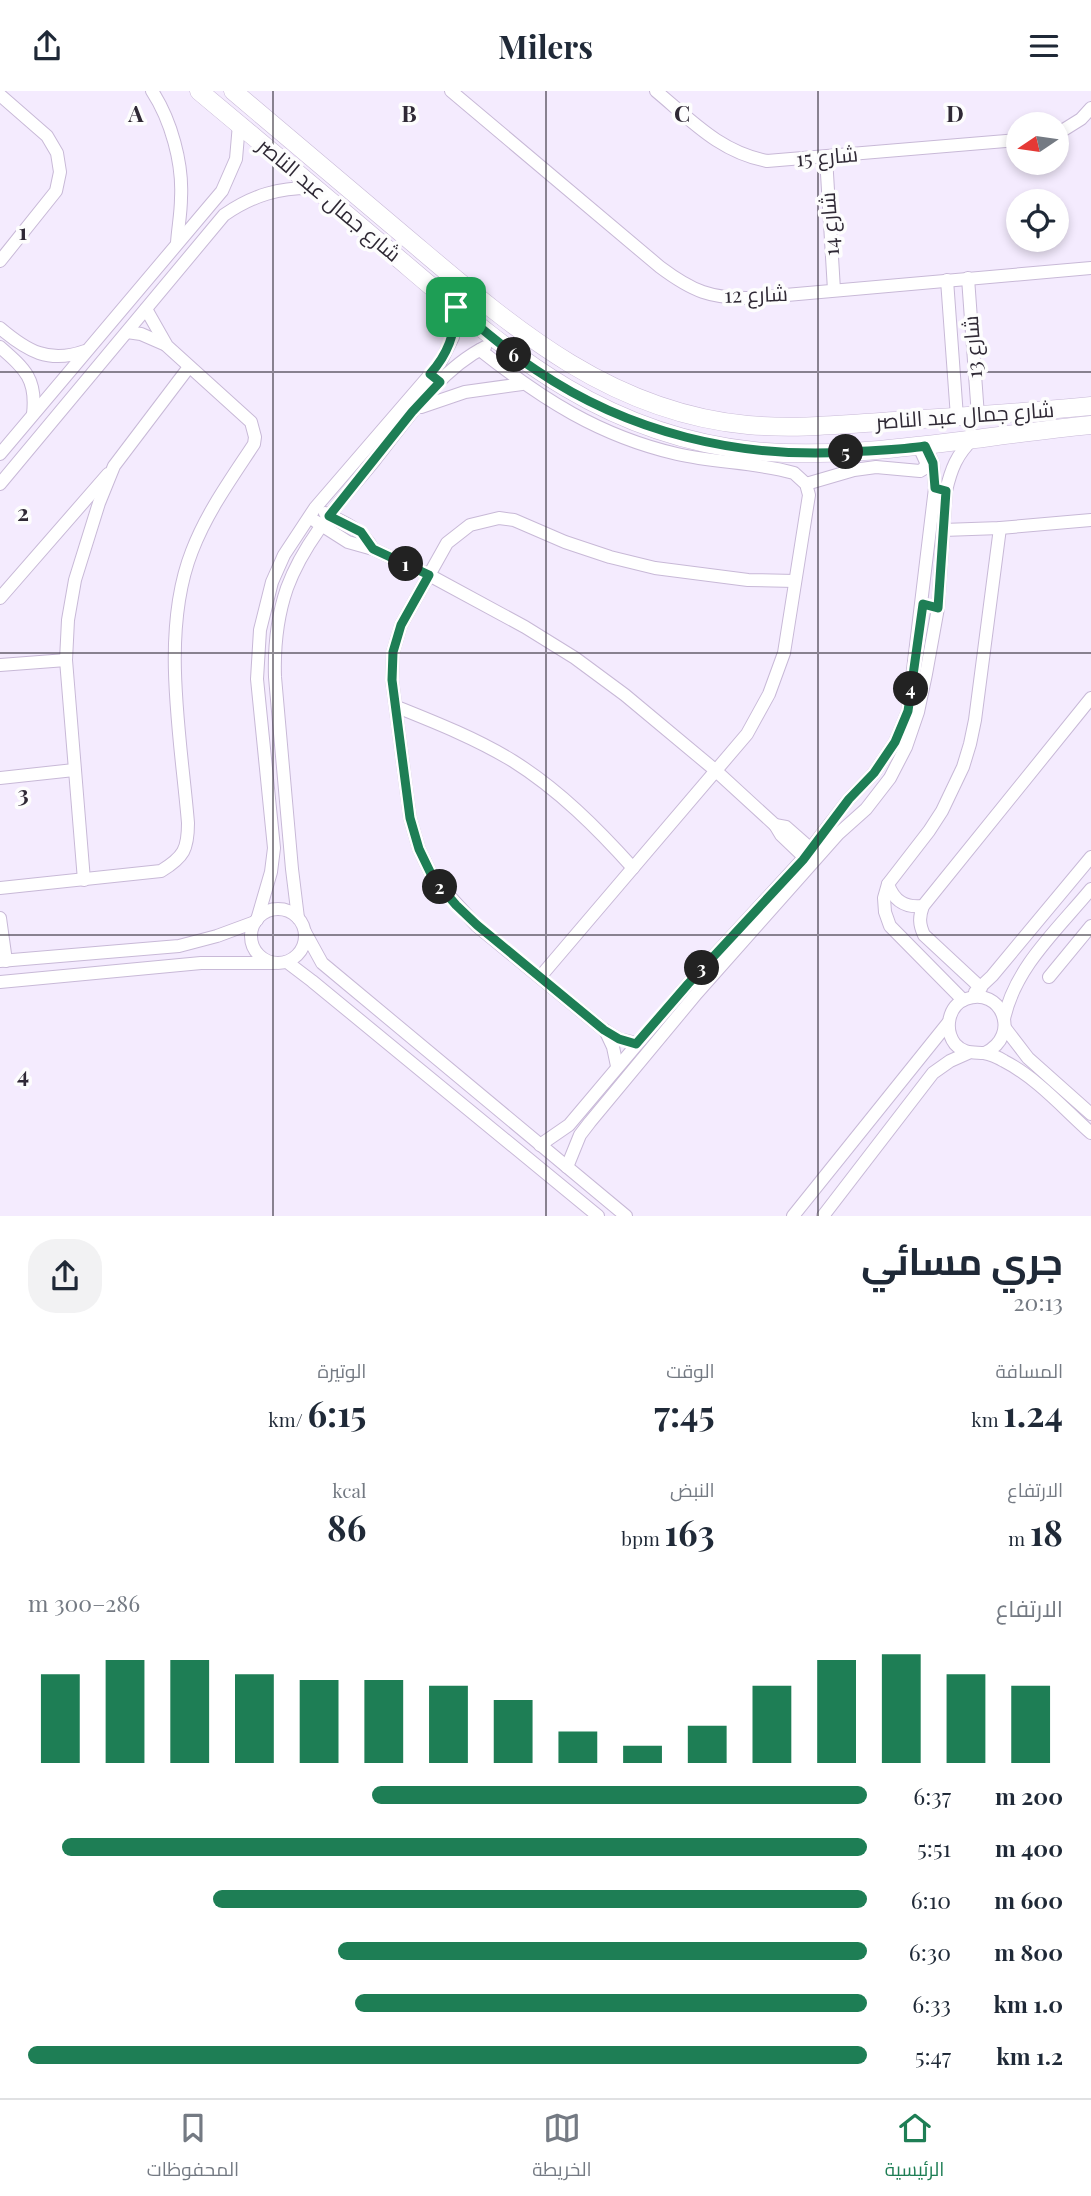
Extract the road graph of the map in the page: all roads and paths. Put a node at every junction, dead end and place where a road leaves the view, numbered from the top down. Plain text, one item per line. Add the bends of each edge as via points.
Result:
1 (152, 91) edge
2 (199, 91) edge
3 (233, 91) edge
4 (451, 91) edge
5 (656, 91) edge
6 (0, 95) edge
7 (1091, 108) edge
8 (239, 124) junction
9 (1069, 126) edge
10 (1006, 141) edge
11 (826, 157) junction
12 (316, 188) junction
13 (211, 205) junction
14 (224, 215) junction
15 (177, 243) junction
16 (0, 261) edge
17 (1091, 268) edge
18 (968, 278) junction
19 (947, 280) junction
20 (834, 290) junction
21 (456, 307) junction
22 (146, 309) junction
23 (0, 328) edge
24 (127, 332) junction
25 (497, 342) junction
26 (167, 346) junction
27 (0, 347) edge
28 (480, 350) junction
29 (87, 351) junction
30 (189, 367) junction
31 (435, 378) junction
32 (522, 384) junction
33 (1091, 406) edge
34 (412, 412) junction
35 (33, 414) junction
36 (978, 416) junction
37 (957, 417) junction
38 (1091, 425) edge
39 (973, 439) junction
40 (922, 446) junction
41 (0, 454) edge
42 (114, 466) junction
43 (806, 484) junction
44 (0, 485) edge
45 (941, 489) junction
46 (312, 512) junction
47 (326, 520) junction
48 (1091, 520) edge
49 (1000, 528) junction
50 (943, 530) junction
51 (429, 575) junction
52 (795, 581) junction
53 (0, 598) edge
54 (923, 604) junction
55 (938, 608) junction
56 (66, 660) junction
57 (2, 664) edge
58 (1091, 698) edge
59 (397, 707) junction
60 (74, 770) junction
61 (715, 770) junction
62 (0, 778) edge
63 (813, 850) junction
64 (1091, 857) edge
65 (633, 868) junction
66 (84, 880) junction
67 (888, 884) junction
68 (0, 888) edge
69 (1091, 889) edge
70 (1077, 906) junction
71 (923, 907) junction
72 (0, 918) edge
73 (298, 918) junction
74 (1091, 918) edge
75 (256, 921) junction
76 (1091, 926) edge
77 (305, 932) junction
78 (948, 957) junction
79 (3, 961) edge
80 (280, 963) junction
81 (936, 972) junction
82 (540, 977) junction
83 (1049, 977) dead end
84 (0, 982) edge
85 (981, 988) junction
86 (966, 999) junction
87 (948, 1023) junction
88 (1005, 1023) junction
89 (604, 1030) junction
90 (636, 1044) junction
91 (968, 1053) junction
92 (985, 1053) junction
93 (617, 1066) junction
94 (1089, 1108) edge
95 (579, 1113) junction
96 (590, 1122) junction
97 (1091, 1133) edge
98 (540, 1145) junction
99 (567, 1167) junction
100 (598, 1216) edge
101 (626, 1216) edge
102 (793, 1216) edge
103 (823, 1216) edge

1 - 15 street via 176,147 182,195
2 - 8 main road, شارع جمال عبد الناصر
3 - 37 main road, شارع جمال عبد الناصر via 498,315 577,369 632,396 708,419 760,426
4 - 20 street, شارع 12 via 697,292 730,298
5 - 11 street, شارع 15 via 734,152 767,161
6 - 16 street via 47,135 60,172 56,191
7 - 9 street
8 - 12 main road, شارع جمال عبد الناصر
8 - 13 street via 231,176
10 - 11 street, شارع 15
11 - 20 street, شارع 14
12 - 14 street via 267,193
12 - 21 main road, شارع جمال عبد الناصر
13 - 14 street
13 - 15 street
14 - 22 street
15 - 29 street
17 - 18 street, شارع 12
18 - 19 street, شارع 12
18 - 36 street, شارع 13
19 - 20 street, شارع 12
19 - 37 street, شارع 13
21 - 25 main road, شارع جمال عبد الناصر
21 - 31 street via 454,330
22 - 24 street
22 - 26 street
23 - 29 street via 17,342 52,357
24 - 26 street
24 - 44 street
25 - 28 street
25 - 40 main road, شارع جمال عبد الناصر via 585,399 680,436 789,453
26 - 30 street
27 - 35 street via 31,381
28 - 31 street
28 - 32 street
29 - 35 street
30 - 42 street
30 - 66 street via 251,422 255,437 191,553 176,619 174,653 188,843 178,861 161,871
31 - 34 street
31 - 46 street
32 - 34 street via 465,392
32 - 43 street via 579,418 648,446 706,460 788,471
33 - 36 main road, شارع جمال عبد الناصر
34 - 47 street
35 - 41 street
36 - 37 main road, شارع جمال عبد الناصر
38 - 39 main road, شارع جمال عبد الناصر
39 - 40 main road, شارع جمال عبد الناصر
39 - 45 street via 955,460
40 - 43 street via 926,462 920,471 876,467
40 - 45 street
42 - 53 street
42 - 56 street via 75,580
43 - 52 street via 808,500
45 - 50 street
45 - 54 street
46 - 47 street
46 - 75 street via 284,555 264,605 260,630 257,679 274,848
47 - 51 street via 348,542
47 - 73 street via 288,586 275,654
48 - 49 street
49 - 50 street
49 - 67 street via 975,720 963,767 942,811
50 - 55 street
51 - 52 street via 458,533 499,518 655,568
51 - 59 street via 401,625 393,652
51 - 61 street via 581,662
52 - 61 street via 785,653 769,694 747,734
54 - 55 street
54 - 63 street via 908,711 895,742
55 - 63 street via 918,712 890,778 866,809
56 - 57 street
56 - 60 street
58 - 71 street
59 - 65 street via 514,762 597,828
59 - 82 street via 410,818 433,878 477,925
60 - 62 street
60 - 66 street
61 - 63 street via 775,825 786,827
61 - 65 street
63 - 90 street
63 - 96 street
64 - 85 street
65 - 82 street
66 - 68 street
67 - 71 street via 897,900
67 - 81 street via 884,912 890,926
69 - 70 street
70 - 74 street
70 - 88 street via 1018,979
71 - 78 street via 920,926 924,935
72 - 79 street
73 - 75 street via 277,909
73 - 77 street
75 - 79 street via 179,946
75 - 80 street via 251,932 256,952 264,960
76 - 83 street
77 - 80 street via 302,950
77 - 98 street via 321,963
78 - 81 street
78 - 85 street
80 - 84 street via 201,963
80 - 100 street via 312,981
81 - 86 street
82 - 89 street
85 - 86 street
86 - 87 street via 956,1006
86 - 88 street via 991,1001
87 - 91 street via 957,1046
87 - 102 street
88 - 92 street via 999,1044
88 - 94 street via 1028,1058
89 - 90 street
89 - 93 street
90 - 93 street
91 - 92 street
91 - 103 street via 933,1073
92 - 97 street via 1034,1081
93 - 95 street
95 - 96 street
95 - 98 street
96 - 99 street
98 - 99 street
99 - 101 street

